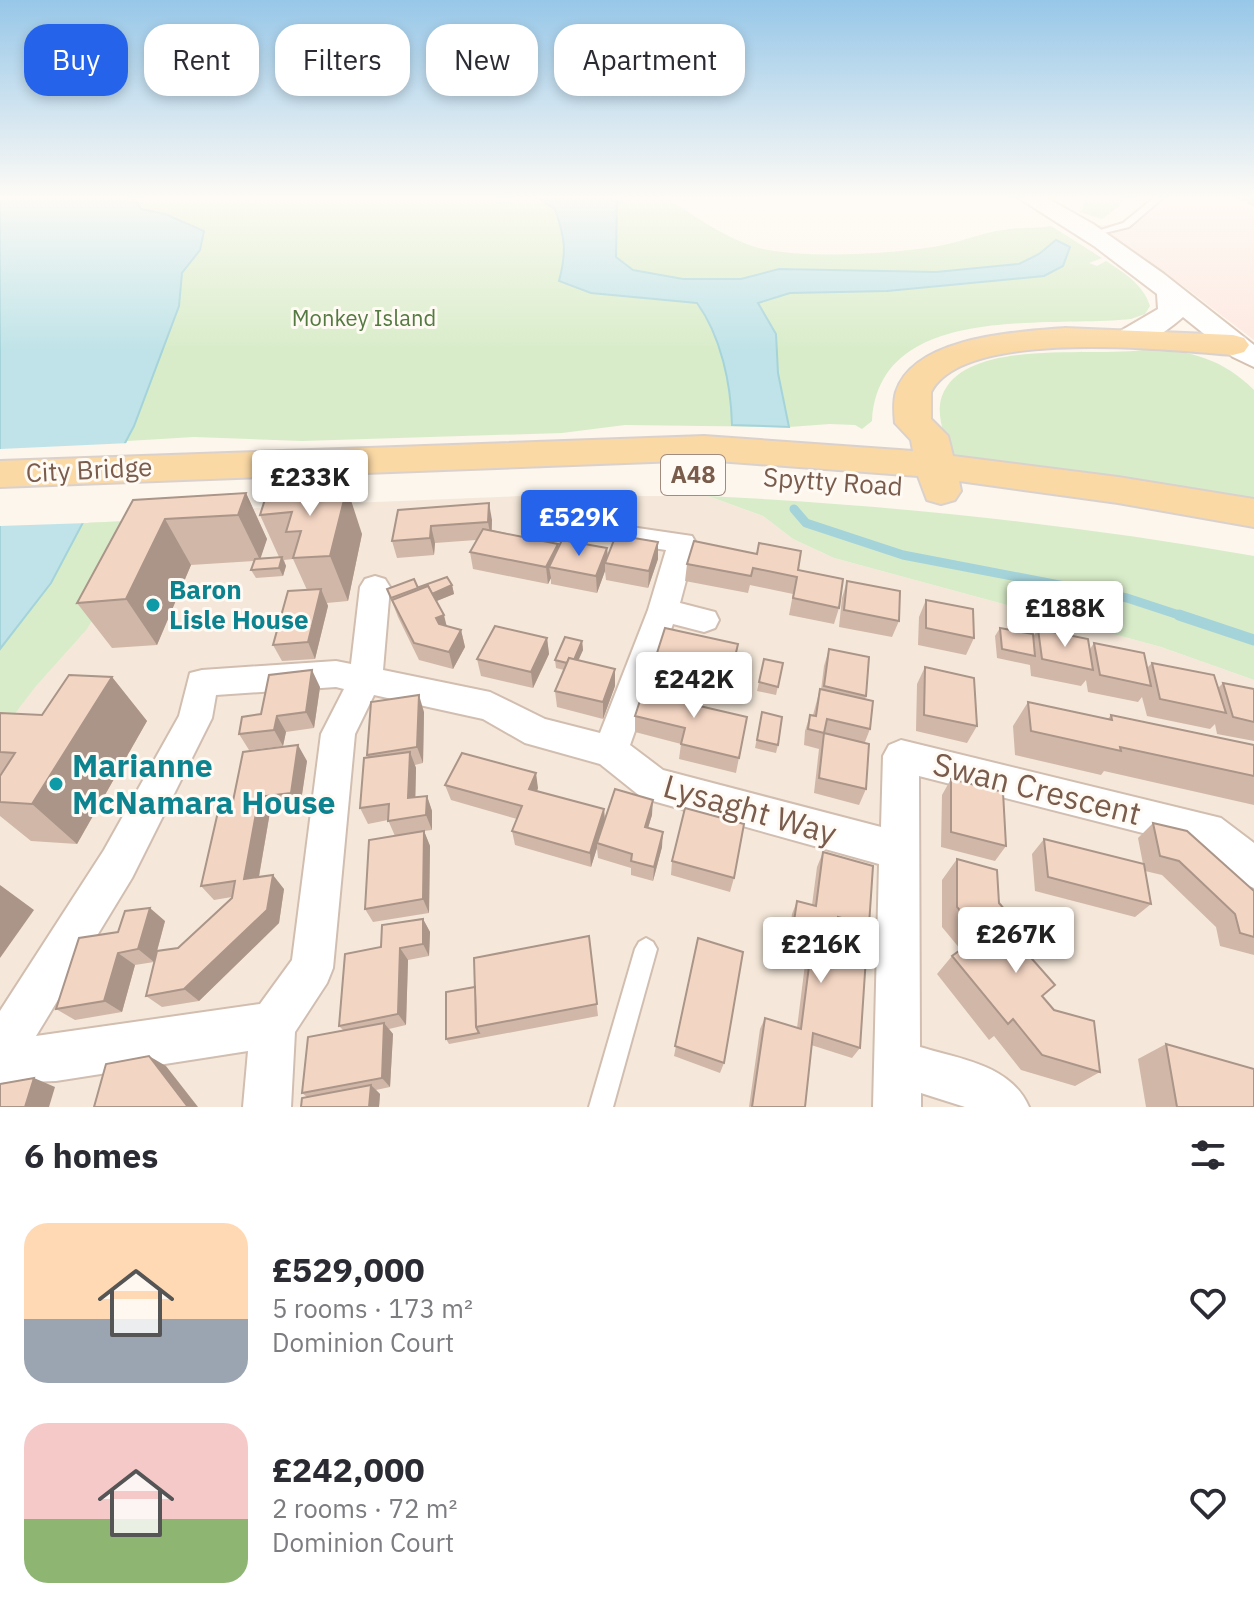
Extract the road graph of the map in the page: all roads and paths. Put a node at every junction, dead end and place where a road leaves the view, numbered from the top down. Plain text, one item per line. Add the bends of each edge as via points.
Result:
1 (1110, 249) edge
2 (1170, 292) junction
3 (1127, 339) junction
4 (1247, 350) edge
5 (1254, 375) edge
6 (913, 423) junction
7 (815, 453) junction
8 (521, 465) junction
9 (0, 474) edge
10 (173, 478) junction
11 (938, 479) junction
12 (0, 497) edge
13 (1254, 513) edge
14 (624, 535) edge
15 (1254, 537) edge
16 (375, 587) dead end
17 (663, 610) junction
18 (704, 620) dead end
19 (366, 679) junction
20 (610, 751) junction
21 (899, 851) junction
22 (1254, 868) edge
23 (646, 949) dead end
24 (273, 1025) junction
25 (0, 1052) edge
26 (0, 1060) edge
27 (897, 1085) edge
28 (267, 1107) edge
29 (601, 1107) edge
30 (1005, 1107) edge

1 - 2 street
2 - 3 street via 1172,312
2 - 4 street
3 - 4 main road
3 - 6 main road via 996,343 947,358 915,384
4 - 5 street
6 - 7 main road, A48 via 885,443
6 - 11 main road via 929,436
7 - 8 main road, A48 via 646,448
7 - 11 main road, A48
8 - 10 main road, Spytty Road / A48
8 - 11 main road, Spytty Road / A48
9 - 10 main road, City Bridge / A48
10 - 12 main road, City Bridge / A48
11 - 13 main road, A48 via 1067,482
11 - 15 main road, Spytty Road / A48
14 - 17 street via 682,543
16 - 19 street
17 - 18 street
17 - 20 street
19 - 20 street, Lysaght Way via 490,706 537,732
19 - 24 street via 338,734 312,968
19 - 25 street, Lysaght Way via 336,674 202,683 195,718 118,864
20 - 21 street, Lysaght Way via 653,784
21 - 22 street, Swan Crescent via 901,756 1208,831
21 - 27 street
23 - 29 lane
24 - 26 street via 56,1058
24 - 28 street
27 - 30 street via 983,1089

